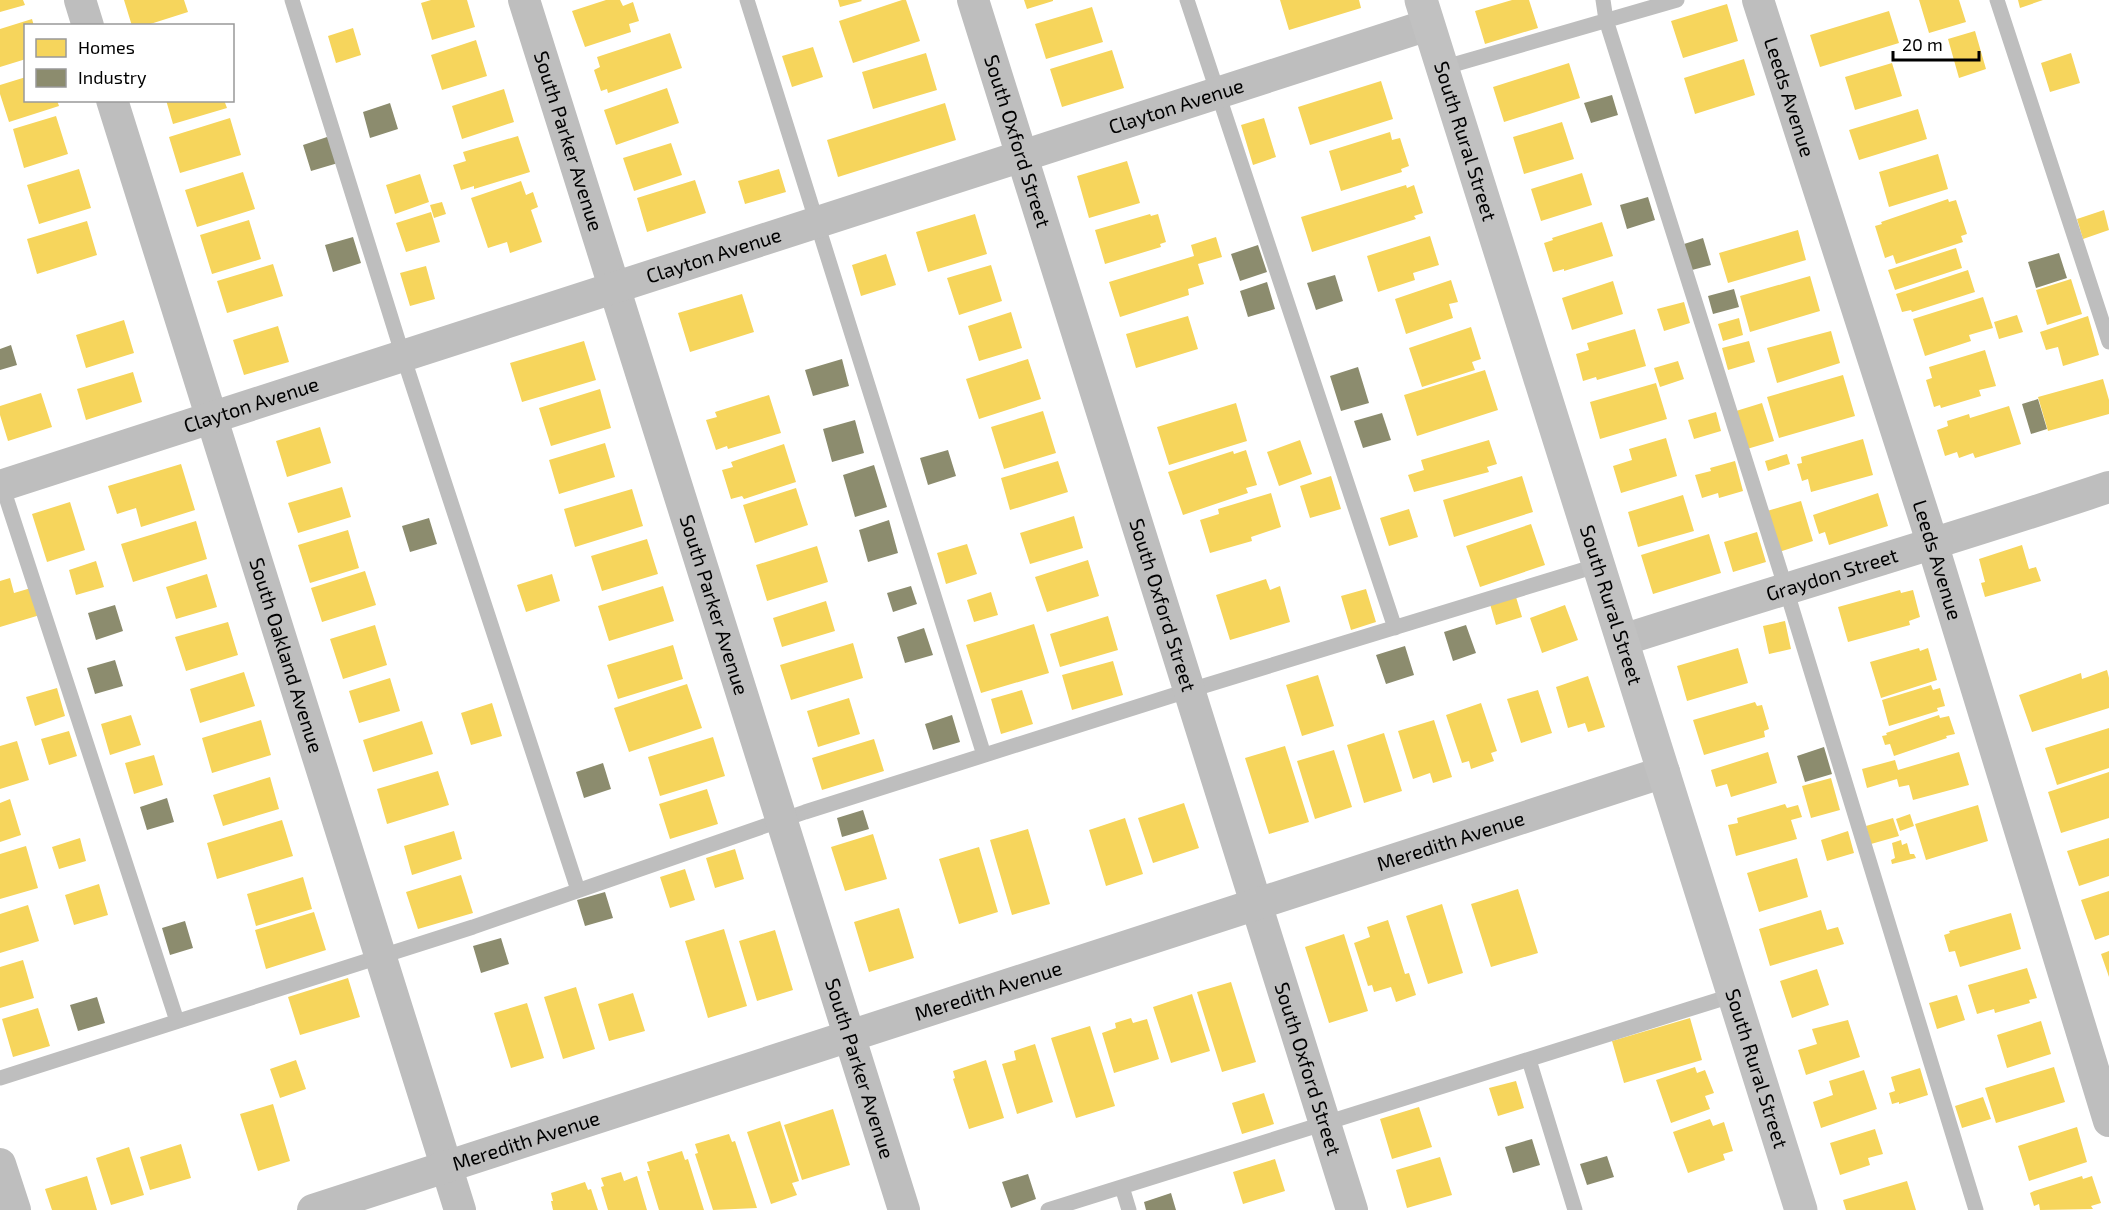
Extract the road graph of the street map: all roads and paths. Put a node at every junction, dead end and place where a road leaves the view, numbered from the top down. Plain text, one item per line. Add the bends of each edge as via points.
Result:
1 (80, 0) edge
2 (292, 0) edge
3 (524, 0) edge
4 (747, 0) edge
5 (973, 0) edge
6 (1186, 0) edge
7 (1603, 0) edge
8 (1677, 0) edge
9 (1758, 0) edge
10 (1997, 0) edge
11 (1424, 12) edge
12 (1606, 20) junction
13 (87, 24) edge
14 (1442, 68) junction
15 (1216, 93) junction
16 (113, 102) edge
17 (1022, 156) junction
18 (818, 222) junction
19 (615, 288) junction
20 (2109, 342) edge
21 (403, 356) junction
22 (211, 418) junction
23 (1, 484) edge
24 (2109, 487) edge
25 (1933, 545) junction
26 (1599, 565) junction
27 (1786, 588) junction
28 (1395, 628) junction
29 (1623, 640) junction
30 (1190, 690) junction
31 (984, 755) junction
32 (1664, 772) junction
33 (782, 820) junction
34 (578, 890) junction
35 (1257, 903) junction
36 (380, 956) junction
37 (1734, 996) junction
38 (177, 1021) junction
39 (849, 1037) junction
40 (2099, 1057) edge
41 (1529, 1060) junction
42 (0, 1078) edge
43 (2109, 1121) edge
44 (1325, 1122) junction
45 (0, 1164) edge
46 (446, 1167) junction
47 (1122, 1187) junction
48 (15, 1210) edge
49 (313, 1210) edge
50 (460, 1210) edge
51 (904, 1210) edge
52 (1048, 1210) edge
53 (1129, 1210) edge
54 (1353, 1210) edge
55 (1575, 1210) edge
56 (1801, 1210) edge
57 (1976, 1210) edge

1 - 13 street
2 - 21 lane
3 - 19 street, South Parker Avenue
4 - 18 lane
5 - 17 street, South Oxford Street
6 - 15 lane
7 - 12 lane
8 - 12 lane
9 - 25 street, Leeds Avenue
10 - 20 lane
11 - 14 main road, South Rural Street
11 - 15 street, Clayton Avenue
12 - 14 lane
12 - 27 lane
14 - 26 main road, South Rural Street
15 - 17 street, Clayton Avenue
15 - 28 lane
16 - 22 street, South Oakland Avenue
17 - 18 street, Clayton Avenue
17 - 30 street, South Oxford Street
18 - 19 street, Clayton Avenue
18 - 31 lane
19 - 21 street, Clayton Avenue
19 - 33 street, South Parker Avenue
21 - 22 street, Clayton Avenue
21 - 34 lane
22 - 23 street, Clayton Avenue
22 - 36 street, South Oakland Avenue
23 - 38 lane
24 - 25 street, Graydon Street
25 - 27 street, Graydon Street
25 - 40 street, Leeds Avenue
26 - 28 lane
26 - 29 main road, South Rural Street
27 - 29 street, Graydon Street
27 - 57 lane
28 - 30 lane
29 - 32 main road, South Rural Street
30 - 31 lane
30 - 35 street, South Oxford Street
31 - 33 lane
32 - 35 street, Meredith Avenue
32 - 37 main road, South Rural Street
33 - 34 lane
33 - 39 street, South Parker Avenue
34 - 36 lane
35 - 39 street, Meredith Avenue
35 - 44 street, South Oxford Street
36 - 38 lane
36 - 46 street, South Oakland Avenue
37 - 41 lane
37 - 56 main road, South Rural Street
38 - 42 lane
39 - 46 street, Meredith Avenue
39 - 51 street, South Parker Avenue
40 - 43 street, Leeds Avenue
41 - 44 lane
41 - 55 lane
44 - 47 lane
44 - 54 street, South Oxford Street
45 - 48 street
46 - 49 street, Meredith Avenue
46 - 50 street, South Oakland Avenue
47 - 52 lane
47 - 53 lane

